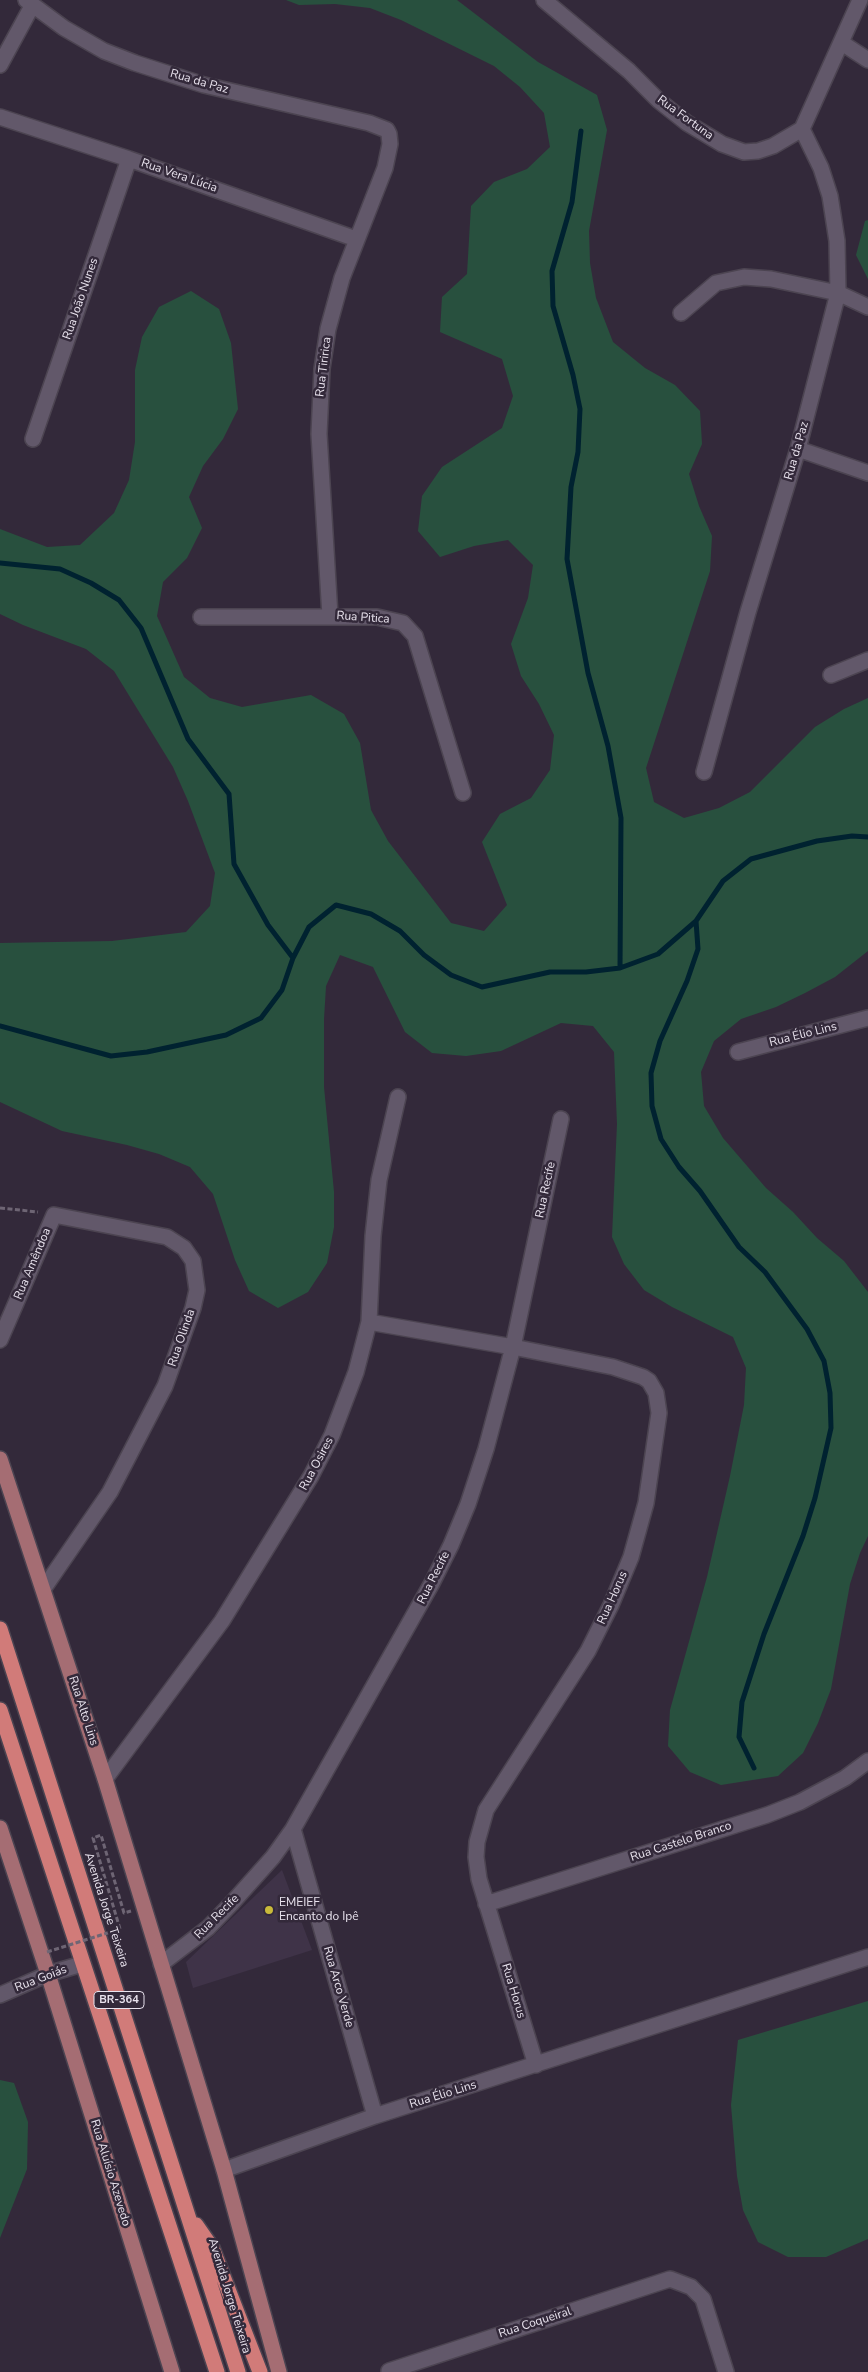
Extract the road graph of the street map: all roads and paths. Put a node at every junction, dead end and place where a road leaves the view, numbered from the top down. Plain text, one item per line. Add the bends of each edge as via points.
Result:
1 (544, 0) edge
2 (860, 0) edge
3 (29, 3) edge
4 (842, 43) junction
5 (868, 60) edge
6 (0, 65) edge
7 (0, 117) edge
8 (802, 129) junction
9 (387, 130) joint
10 (129, 159) junction
11 (356, 239) junction
12 (838, 293) junction
13 (868, 307) edge
14 (681, 313) dead end
15 (32, 439) dead end
16 (798, 449) junction
17 (868, 473) edge
18 (330, 616) junction
19 (201, 617) dead end
20 (868, 660) edge
21 (831, 674) dead end
22 (704, 772) dead end
23 (463, 793) dead end
24 (868, 1018) edge
25 (738, 1052) dead end
26 (398, 1097) dead end
27 (562, 1118) dead end
28 (0, 1208) edge
29 (54, 1215) junction
30 (369, 1322) junction
31 (0, 1340) edge
32 (513, 1347) junction
33 (0, 1459) edge
34 (44, 1588) junction
35 (0, 1629) edge
36 (0, 1710) edge
37 (868, 1760) edge
38 (105, 1779) junction
39 (0, 1828) edge
40 (293, 1829) junction
41 (486, 1904) junction
42 (144, 1907) junction
43 (47, 1952) dead end
44 (868, 1957) edge
45 (82, 1964) junction
46 (161, 1964) junction
47 (48, 1974) junction
48 (0, 1995) edge
49 (536, 2065) junction
50 (375, 2116) junction
51 (224, 2170) junction
52 (189, 2216) junction
53 (389, 2371) edge
54 (172, 2372) edge
55 (217, 2372) edge
56 (238, 2372) edge
57 (260, 2372) edge
58 (280, 2372) edge
59 (726, 2372) edge

1 - 8 street, Rua Fortuna via 658,100 722,144 744,152 758,151
2 - 4 street
3 - 6 street
3 - 9 street, Rua da Paz via 104,51 135,63 204,85
4 - 5 street
4 - 8 street
7 - 10 street, Rua Vera Lúcia
8 - 12 street, Rua da Paz via 830,196 837,241
9 - 11 street, Rua Tiririca via 390,144 385,168
10 - 11 street, Rua Vera Lúcia
10 - 15 street, Rua João Nunes
11 - 18 street, Rua Tiririca via 328,329 320,404
12 - 13 street
12 - 14 street via 771,279 730,279 716,283
12 - 16 street, Rua da Paz
16 - 17 street
16 - 22 street, Rua da Paz
18 - 19 street, Rua Pitica
18 - 23 street, Rua Pitica via 377,617 394,620 410,629 415,636
20 - 21 street
24 - 25 street, Rua Élio Lins
26 - 30 street, Rua Osires via 379,1180
27 - 32 street, Rua Recife
28 - 29 path
29 - 31 street, Rua Amêndoa
29 - 34 street, Rua Olinda via 155,1234 177,1242 193,1261 196,1290 193,1308 165,1386 139,1439 110,1492
30 - 32 street, Rua Horus
30 - 38 street, Rua Osires via 342,1413 312,1476 222,1621
32 - 40 street, Rua Recife via 486,1449 451,1545
32 - 41 street, Rua Horus via 613,1367 643,1377 656,1393 658,1413 646,1503 631,1557 611,1605 574,1674 486,1810 476,1857
33 - 34 main road, Rua Alto Lins
34 - 38 main road, Rua Alto Lins
35 - 52 highway, Avenida Jorge Teixeira / BR-364
36 - 45 highway, BR-364
37 - 41 street, Rua Castelo Branco via 845,1778 767,1815
38 - 42 main road, Rua Alto Lins
39 - 47 main road, Rua Aluísio Azevedo
40 - 46 street, Rua Recife via 273,1857 208,1928
40 - 50 street, Rua Arco Verde
41 - 49 street, Rua Horus
42 - 43 path, bridge via 124,1913 101,1835 93,1838 120,1929
42 - 46 main road, Rua Alto Lins
44 - 49 street, Rua Élio Lins
45 - 47 street, Rua Goiás
45 - 55 highway, BR-364
46 - 51 main road
47 - 48 street, Rua Goiás
47 - 54 main road, Rua Aluísio Azevedo
49 - 50 street, Rua Élio Lins
50 - 51 street, Rua Élio Lins
51 - 58 main road
52 - 56 highway, Avenida Jorge Teixeira / BR-364
52 - 57 highway via 212,2248
53 - 59 street, Rua Coqueiral via 670,2279 691,2287 703,2299

